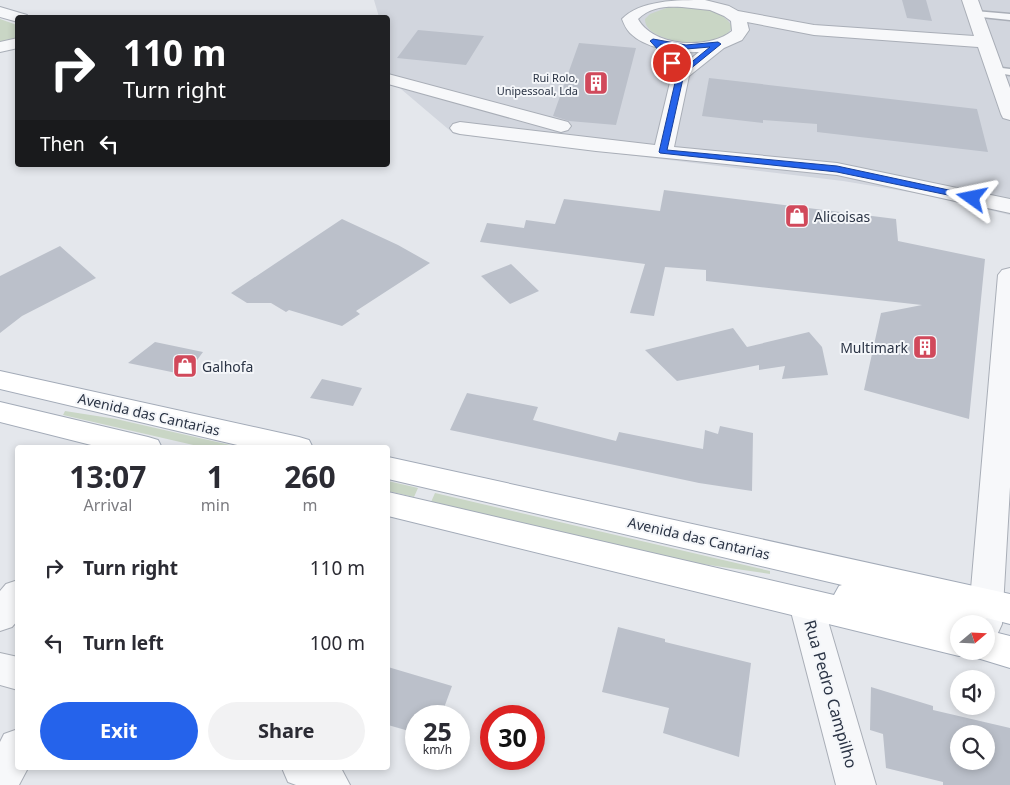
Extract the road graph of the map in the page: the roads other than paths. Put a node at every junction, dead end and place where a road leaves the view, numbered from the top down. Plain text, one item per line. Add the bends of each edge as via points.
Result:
1 (661, 2) edge
2 (714, 4) edge
3 (972, 7) edge
4 (0, 12) edge
5 (731, 14) junction
6 (15, 16) edge
7 (1010, 17) edge
8 (814, 30) junction
9 (653, 41) junction
10 (726, 42) junction
11 (985, 42) junction
12 (15, 44) edge
13 (0, 47) edge
14 (1002, 71) edge
15 (681, 74) junction
16 (390, 80) edge
17 (1010, 114) edge
18 (460, 128) dead end
19 (596, 145) junction
20 (663, 152) junction
21 (1010, 206) edge
22 (1010, 275) edge
23 (0, 380) edge
24 (0, 412) edge
25 (134, 445) edge
26 (286, 445) edge
27 (390, 468) edge
28 (390, 504) edge
29 (721, 584) junction
30 (15, 598) edge
31 (806, 604) junction
32 (994, 612) edge
33 (0, 616) edge
34 (950, 638) edge
35 (995, 648) edge
36 (1010, 652) edge
37 (0, 669) edge
38 (15, 673) edge
39 (15, 753) edge
40 (308, 770) edge
41 (0, 781) edge
42 (330, 785) edge
43 (856, 785) edge

1 - 2 street
1 - 9 street via 634,12 630,19 632,27
2 - 5 street
3 - 7 lane
3 - 11 street
4 - 6 street
5 - 8 street
5 - 10 street via 742,27 740,33
8 - 10 street
8 - 11 street
9 - 10 street via 686,47
9 - 15 street
10 - 15 street
11 - 14 street
12 - 13 street
14 - 17 street
15 - 20 street
16 - 19 street via 586,133
18 - 19 street
19 - 20 street
20 - 21 street via 837,169
22 - 32 street via 992,558
23 - 26 main road, Avenida das Cantarias
24 - 25 main road
27 - 32 main road, Avenida das Cantarias
28 - 29 main road
29 - 31 main road
29 - 32 main road via 792,583 955,617
30 - 33 street
31 - 34 main road
31 - 43 street, Rua Pedro Campilho
35 - 36 main road
37 - 38 street
39 - 41 street
40 - 42 street via 323,775

